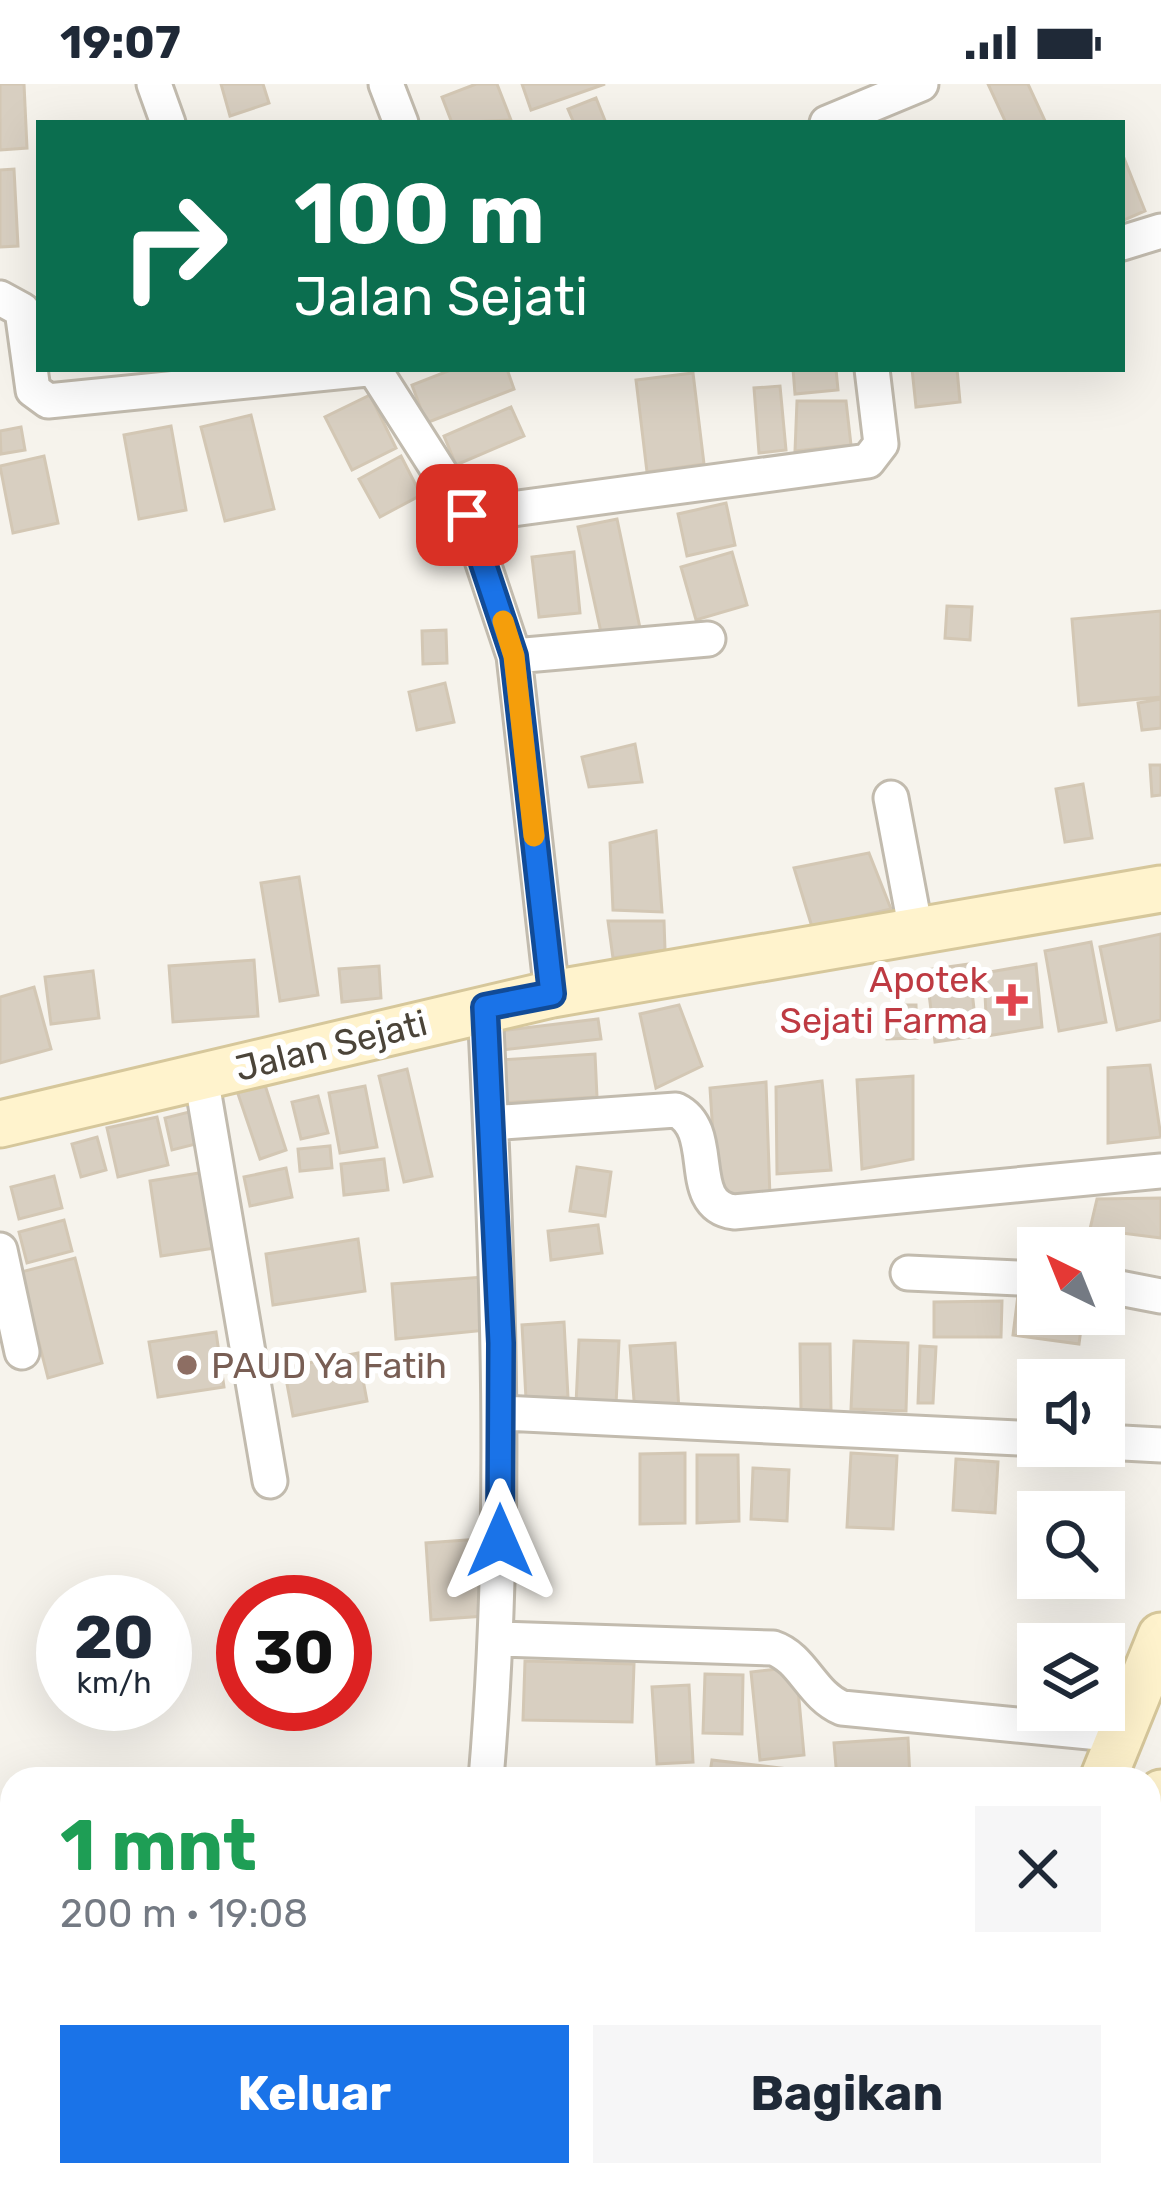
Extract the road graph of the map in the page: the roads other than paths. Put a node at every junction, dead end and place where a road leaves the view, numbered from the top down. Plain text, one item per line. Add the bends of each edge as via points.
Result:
1 (154, 84) edge
2 (386, 84) edge
3 (921, 84) edge
4 (167, 120) edge
5 (400, 120) edge
6 (834, 120) edge
7 (1161, 231) edge
8 (1125, 243) edge
9 (0, 298) edge
10 (323, 372) edge
11 (373, 372) edge
12 (872, 372) edge
13 (259, 376) edge
14 (467, 515) junction
15 (708, 639) dead end
16 (514, 656) junction
17 (891, 798) dead end
18 (1161, 889) edge
19 (916, 931) junction
20 (552, 994) junction
21 (485, 1007) junction
22 (201, 1077) junction
23 (491, 1123) junction
24 (0, 1124) edge
25 (1161, 1171) edge
26 (0, 1250) edge
27 (908, 1273) dead end
28 (1017, 1278) edge
29 (1125, 1289) edge
30 (1161, 1296) edge
31 (22, 1352) dead end
32 (501, 1413) junction
33 (1017, 1438) edge
34 (1125, 1443) edge
35 (1161, 1445) edge
36 (270, 1481) dead end
37 (1161, 1636) edge
38 (498, 1639) junction
39 (1120, 1736) junction
40 (487, 1767) edge
41 (1108, 1767) edge

1 - 4 street
2 - 5 street
3 - 6 street
7 - 8 street
9 - 13 street via 22,310 33,390 48,401
10 - 13 street
11 - 14 street
12 - 14 street via 881,444 868,461
14 - 16 street
15 - 16 street
16 - 20 street
17 - 19 street
18 - 19 main road, Jalan Sejati
19 - 20 main road, Jalan Sejati
20 - 21 main road, Jalan Sejati
21 - 22 main road, Jalan Sejati
21 - 23 street
22 - 24 main road, Jalan Sejati
22 - 36 street
23 - 25 street via 676,1110 699,1133 709,1199 734,1212
23 - 32 street
26 - 31 street
27 - 28 street
29 - 30 street
32 - 33 street
32 - 38 street
34 - 35 street
37 - 39 main road
38 - 39 street via 773,1648 842,1708
38 - 40 street
39 - 41 main road

